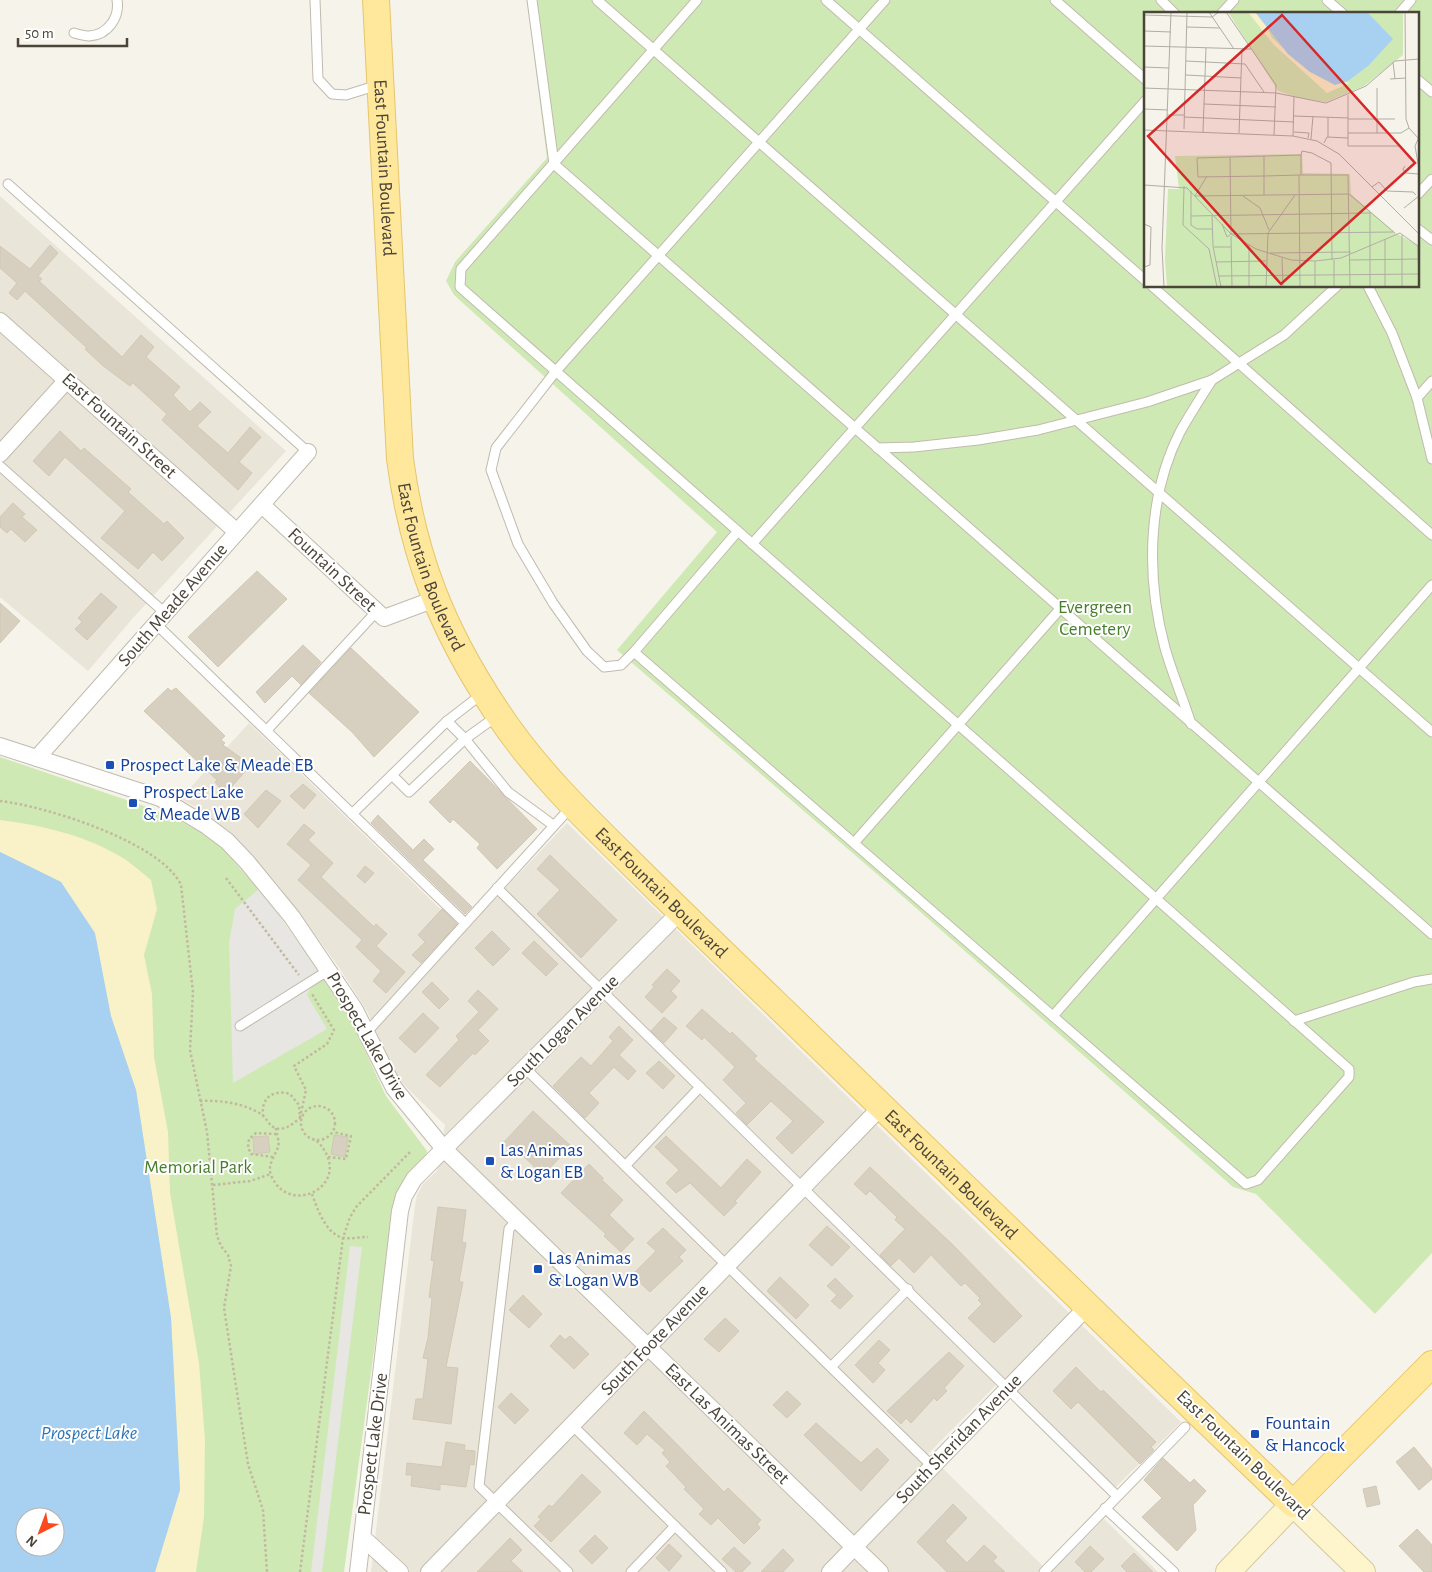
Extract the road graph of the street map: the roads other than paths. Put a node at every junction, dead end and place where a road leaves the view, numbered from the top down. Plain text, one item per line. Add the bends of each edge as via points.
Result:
1 (118, 0) edge
2 (315, 0) edge
3 (376, 0) edge
4 (532, 0) edge
5 (597, 0) edge
6 (696, 0) edge
7 (826, 0) edge
8 (885, 0) edge
9 (1056, 0) edge
10 (1161, 0) edge
11 (1234, 0) edge
12 (1327, 0) edge
13 (1411, 0) edge
14 (1173, 12) edge
15 (1223, 12) edge
16 (1341, 12) edge
17 (1401, 12) edge
18 (859, 30) junction
19 (74, 33) dead end
20 (654, 51) junction
21 (1144, 78) edge
22 (1420, 82) edge
23 (380, 84) junction
24 (1432, 92) edge
25 (1144, 102) edge
26 (759, 142) junction
27 (554, 164) junction
28 (1432, 179) edge
29 (8, 184) dead end
30 (1420, 192) edge
31 (1056, 202) junction
32 (1420, 230) edge
33 (1432, 240) edge
34 (658, 256) junction
35 (1144, 279) edge
36 (1154, 288) edge
37 (1334, 288) edge
38 (1369, 288) edge
39 (956, 315) junction
40 (0, 320) edge
41 (1240, 364) junction
42 (556, 370) junction
43 (68, 380) junction
44 (1212, 380) junction
45 (1432, 381) edge
46 (1417, 398) junction
47 (1076, 420) junction
48 (855, 428) junction
49 (877, 448) junction
50 (308, 452) joint
51 (0, 454) edge
52 (1432, 459) edge
53 (0, 466) edge
54 (1159, 493) junction
55 (262, 505) junction
56 (738, 531) junction
57 (237, 532) junction
58 (1432, 536) edge
59 (752, 544) junction
60 (1432, 585) edge
61 (435, 599) junction
62 (1060, 609) junction
63 (377, 611) junction
64 (161, 619) junction
65 (634, 652) junction
66 (1359, 668) junction
67 (484, 693) junction
68 (498, 715) junction
69 (447, 721) junction
70 (1191, 724) junction
71 (958, 725) junction
72 (267, 730) junction
73 (1432, 732) edge
74 (465, 739) junction
75 (0, 746) edge
76 (37, 758) junction
77 (392, 775) junction
78 (1259, 783) junction
79 (572, 805) junction
80 (352, 814) junction
81 (553, 826) junction
82 (854, 843) junction
83 (497, 888) junction
84 (1157, 900) junction
85 (680, 912) junction
86 (465, 923) junction
87 (1432, 934) edge
88 (329, 970) junction
89 (1432, 979) edge
90 (603, 992) junction
91 (1053, 1016) junction
92 (1294, 1021) junction
93 (240, 1026) dead end
94 (366, 1033) junction
95 (526, 1069) junction
96 (700, 1087) junction
97 (881, 1107) junction
98 (445, 1150) junction
99 (625, 1166) junction
100 (804, 1187) junction
101 (517, 1220) junction
102 (728, 1265) junction
103 (908, 1289) junction
104 (1088, 1306) junction
105 (648, 1348) junction
106 (1432, 1364) edge
107 (832, 1366) junction
108 (1008, 1388) junction
109 (572, 1425) junction
110 (1184, 1427) dead end
111 (932, 1466) junction
112 (1117, 1496) junction
113 (497, 1503) junction
114 (1294, 1504) junction
115 (1105, 1508) junction
116 (675, 1526) junction
117 (362, 1536) junction
118 (854, 1547) junction
119 (358, 1572) edge
120 (400, 1572) edge
121 (430, 1572) edge
122 (568, 1572) edge
123 (630, 1572) edge
124 (722, 1572) edge
125 (830, 1572) edge
126 (880, 1572) edge
127 (1044, 1572) edge
128 (1174, 1572) edge
129 (1228, 1572) edge
130 (1363, 1572) edge

1 - 19 lane via 118,12 107,29 89,36
2 - 23 lane via 318,78 332,94 346,95
3 - 23 main road, East Fountain Boulevard
4 - 27 lane
5 - 20 lane
6 - 20 lane
7 - 18 lane
8 - 18 lane
9 - 21 lane
10 - 14 lane
11 - 15 lane
12 - 16 lane
13 - 17 lane
18 - 26 lane
18 - 31 lane
20 - 26 lane
20 - 27 lane
22 - 24 lane
23 - 61 main road, East Fountain Boulevard via 400,459 405,500 419,556
25 - 31 lane
26 - 34 lane
26 - 39 lane
27 - 34 lane
27 - 42 lane via 461,269 460,288
28 - 30 lane
29 - 50 lane
31 - 35 lane
31 - 39 lane
32 - 33 lane
34 - 42 lane
34 - 48 lane
36 - 41 lane
37 - 41 lane via 1284,335
38 - 46 lane via 1392,333
39 - 47 lane
39 - 48 lane
40 - 43 street, East Fountain Street
41 - 44 lane
41 - 58 lane
42 - 56 lane
42 - 65 lane via 496,448 492,470 518,544 553,603 587,651 604,667 621,665
43 - 51 street
43 - 57 street, East Fountain Street
44 - 47 lane via 1147,402
44 - 54 lane via 1180,433
45 - 46 lane
46 - 52 lane
47 - 49 lane via 978,440
47 - 54 lane
48 - 49 lane
48 - 59 lane
49 - 62 lane
50 - 55 street, South Meade Avenue
53 - 64 lane
54 - 66 lane
54 - 70 lane via 1152,561 1158,613
55 - 57 street, South Meade Avenue
55 - 63 street, Fountain Street
56 - 59 lane
56 - 65 lane
57 - 64 street, South Meade Avenue
59 - 71 lane
60 - 66 lane
61 - 63 street, Fountain Street via 384,618
61 - 67 main road, East Fountain Boulevard via 458,649
62 - 70 lane
62 - 71 lane
63 - 72 lane
64 - 72 lane
64 - 76 street, South Meade Avenue
65 - 82 lane
66 - 73 lane
66 - 78 lane
67 - 68 main road, East Fountain Boulevard
67 - 69 lane
68 - 74 lane
68 - 79 main road, East Fountain Boulevard
69 - 74 lane
69 - 77 lane
70 - 78 lane
71 - 82 lane
71 - 84 lane
72 - 80 lane
74 - 77 lane via 409,792
74 - 81 lane via 508,792
75 - 76 street, Prospect Lake Drive
76 - 88 street, Prospect Lake Drive via 160,798 208,826 247,862 292,917
77 - 80 lane
78 - 84 lane
78 - 87 lane
79 - 81 lane
79 - 85 main road, East Fountain Boulevard
80 - 86 lane
81 - 83 lane
82 - 91 lane
83 - 86 lane
83 - 90 lane
84 - 91 lane
84 - 92 lane
85 - 90 street, South Logan Avenue
85 - 97 main road, East Fountain Boulevard
86 - 94 lane
88 - 93 lane
88 - 94 street, Prospect Lake Drive
89 - 92 lane
90 - 95 street, South Logan Avenue
90 - 96 lane
91 - 92 lane via 1246,1184 1258,1180 1349,1077 1349,1069
94 - 98 street, Prospect Lake Drive via 394,1088
95 - 98 street, South Logan Avenue
95 - 99 lane
96 - 99 lane
96 - 100 lane
97 - 100 street, South Foote Avenue
97 - 104 main road, East Fountain Boulevard
98 - 101 street, East Las Animas Street
98 - 117 street, Prospect Lake Drive via 414,1179 400,1211
99 - 102 lane
100 - 102 street, South Foote Avenue
100 - 103 lane
101 - 105 street, East Las Animas Street
101 - 113 lane via 509,1229 479,1486
102 - 105 street, South Foote Avenue
102 - 107 lane
103 - 107 lane
103 - 108 lane
104 - 108 street, South Sheridan Avenue
104 - 114 main road, East Fountain Boulevard
105 - 109 street, South Foote Avenue
105 - 118 street, East Las Animas Street
106 - 114 main road
107 - 111 lane
108 - 111 street, South Sheridan Avenue
108 - 112 lane
109 - 113 street, South Foote Avenue
109 - 116 lane
110 - 112 lane
111 - 118 street, South Sheridan Avenue
112 - 115 lane
113 - 121 street, South Foote Avenue
113 - 122 lane
114 - 129 main road
114 - 130 main road, East Fountain Boulevard
115 - 127 lane
115 - 128 lane
116 - 123 lane
116 - 124 lane
117 - 119 street, Prospect Lake Drive
117 - 120 street
118 - 125 street, South Sheridan Avenue
118 - 126 street, East Las Animas Street

